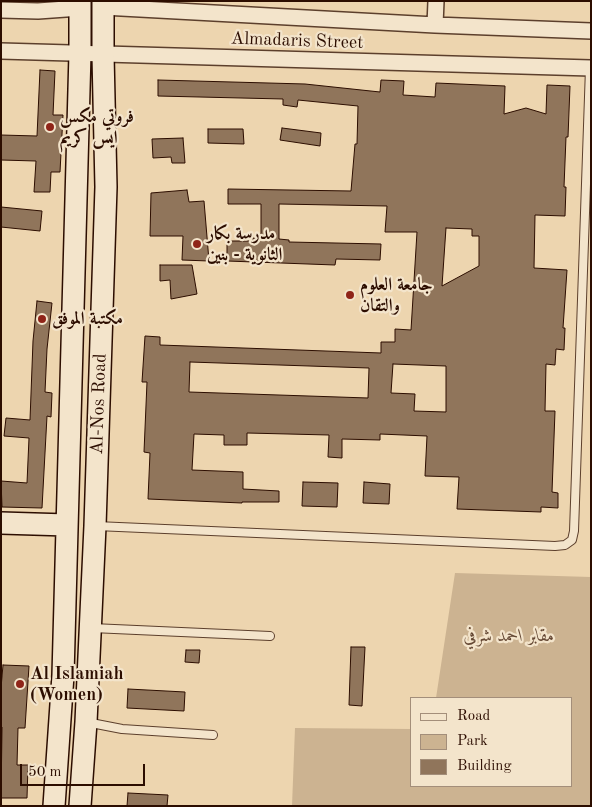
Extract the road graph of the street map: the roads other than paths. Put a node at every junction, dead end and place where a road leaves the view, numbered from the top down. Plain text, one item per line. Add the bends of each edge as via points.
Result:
1 (436, 1) edge
2 (80, 4) edge
3 (103, 4) edge
4 (1, 10) edge
5 (435, 25) junction
6 (591, 31) edge
7 (1, 51) edge
8 (80, 53) junction
9 (103, 55) junction
10 (590, 68) edge
11 (1, 523) edge
12 (67, 524) junction
13 (95, 526) junction
14 (90, 628) junction
15 (270, 636) dead end
16 (86, 722) junction
17 (214, 735) dead end
18 (54, 806) edge
19 (80, 806) edge

1 - 5 street
2 - 4 street via 38,11
2 - 8 main road, Al-Nos Road
3 - 5 street
3 - 9 main road, Al-Nos Road
5 - 6 street
7 - 8 street, Almadaris Street
8 - 9 street, Almadaris Street
8 - 12 main road, Al-Nos Road
9 - 10 street, Almadaris Street
9 - 13 main road, Al-Nos Road via 106,187
10 - 13 lane via 572,540 555,546
11 - 12 main road
12 - 18 main road, Al-Nos Road via 63,675
13 - 14 main road, Al-Nos Road
14 - 15 lane
14 - 16 main road, Al-Nos Road
16 - 17 lane via 122,729
16 - 19 main road, Al-Nos Road

